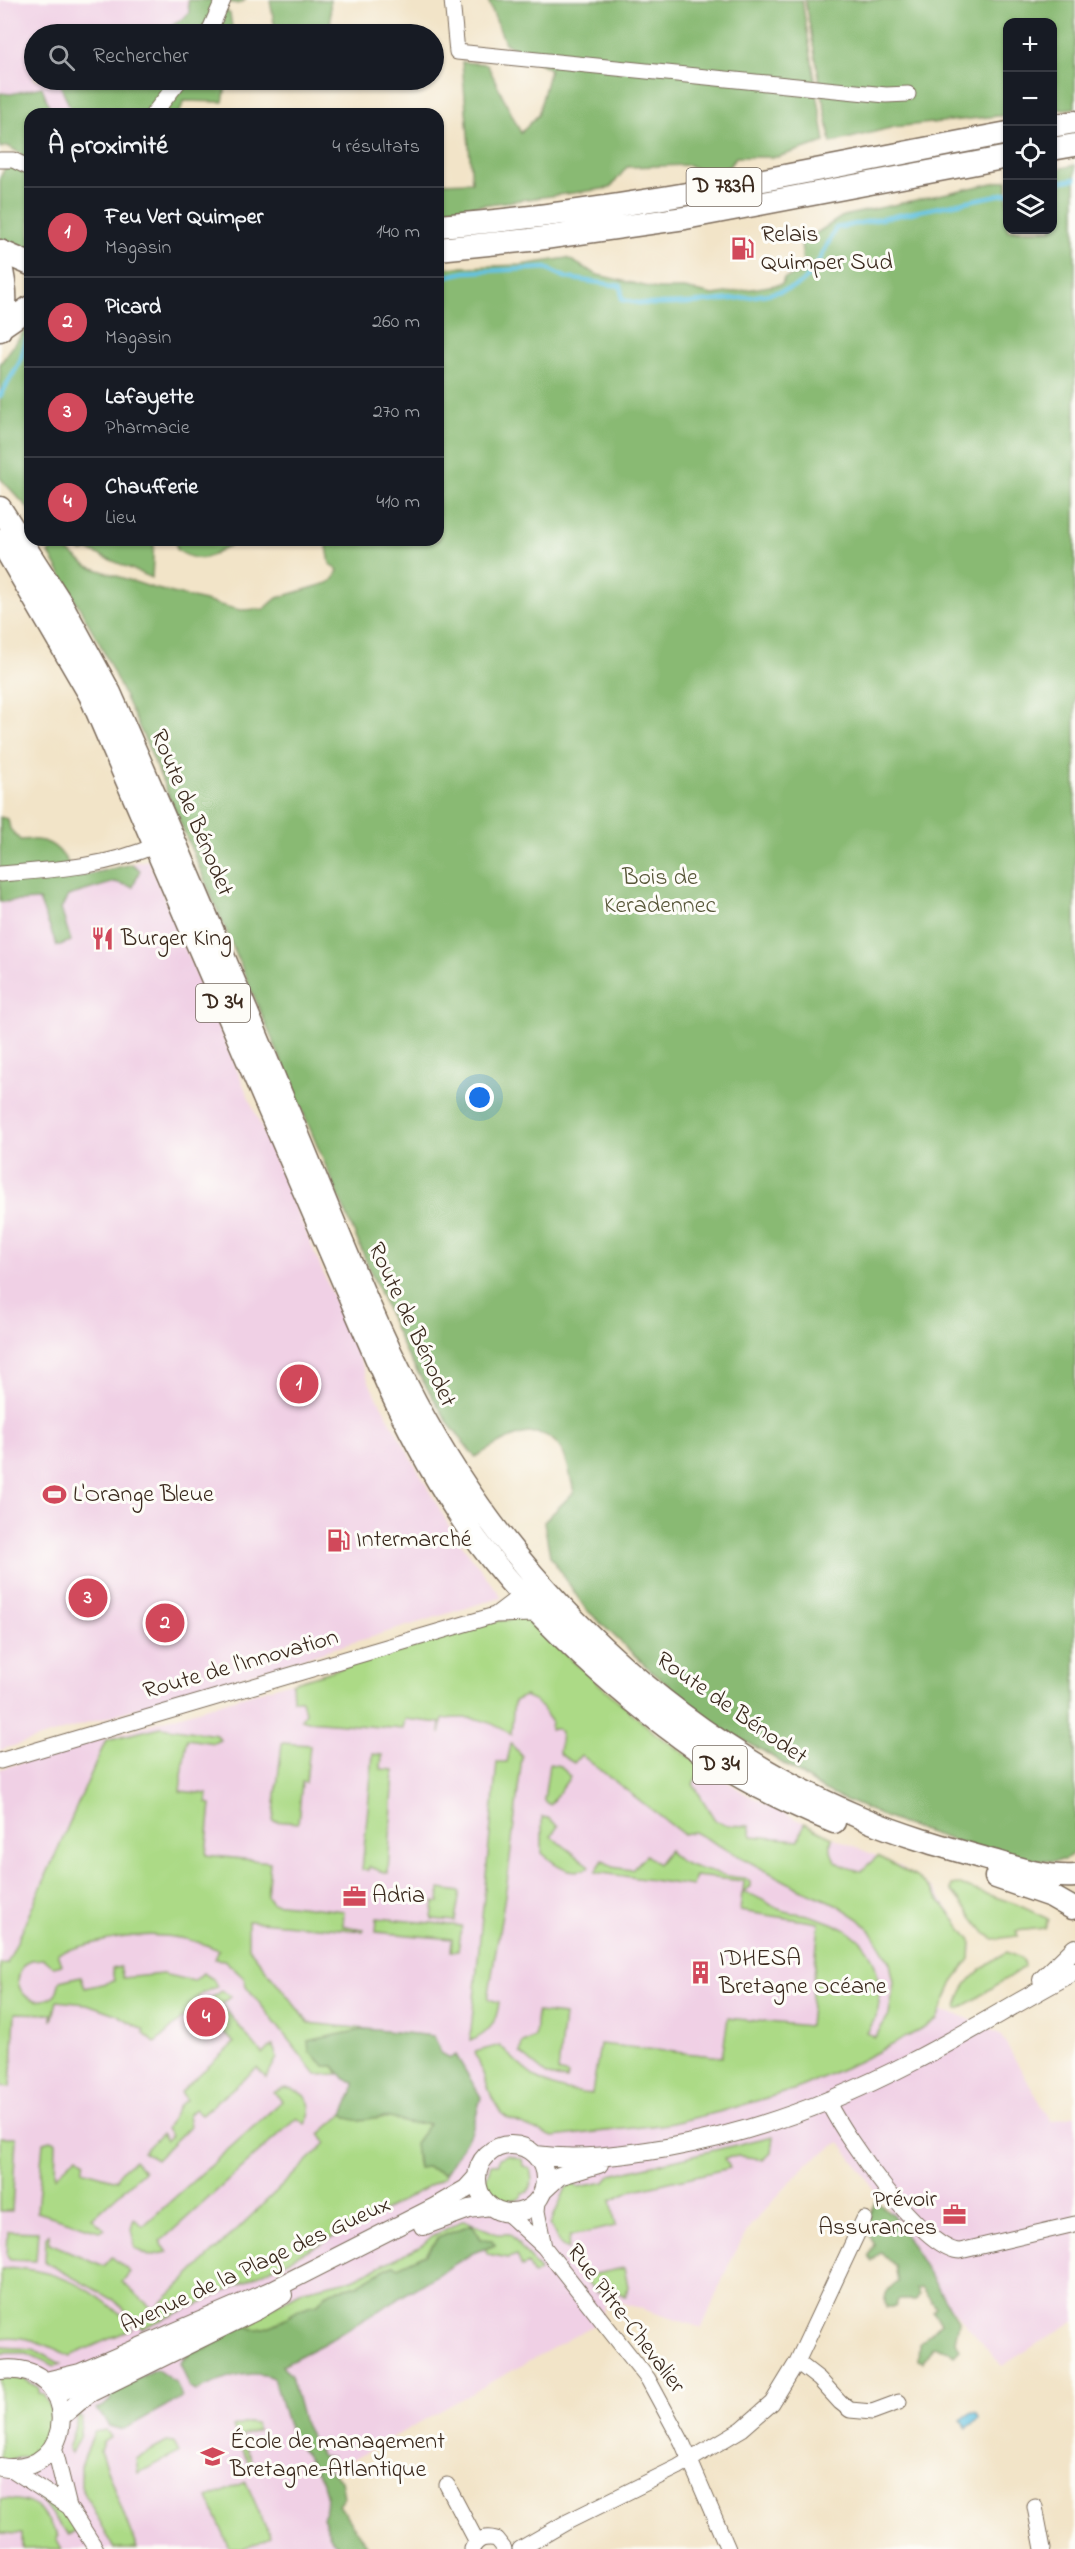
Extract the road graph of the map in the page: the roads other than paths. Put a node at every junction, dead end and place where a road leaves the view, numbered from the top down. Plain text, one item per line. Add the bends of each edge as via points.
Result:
1 (223, 0) edge
2 (452, 0) edge
3 (212, 24) edge
4 (172, 90) edge
5 (908, 94) dead end
6 (158, 108) edge
7 (1075, 122) edge
8 (1057, 125) edge
9 (1003, 135) edge
10 (1075, 145) edge
11 (1057, 148) edge
12 (1003, 158) edge
13 (0, 160) edge
14 (24, 165) edge
15 (444, 225) edge
16 (444, 248) edge
17 (0, 251) edge
18 (24, 261) edge
19 (0, 263) edge
20 (24, 312) edge
21 (1, 328) edge
22 (0, 508) edge
23 (0, 540) edge
24 (24, 545) edge
25 (24, 546) edge
26 (156, 845) junction
27 (0, 874) edge
28 (442, 1468) junction
29 (458, 1493) junction
30 (553, 1596) junction
31 (523, 1597) junction
32 (540, 1614) junction
33 (495, 1615) junction
34 (0, 1761) edge
35 (1075, 1876) edge
36 (1074, 1908) edge
37 (1075, 1948) edge
38 (1075, 1971) edge
39 (1021, 1999) junction
40 (827, 2100) junction
41 (629, 2154) junction
42 (536, 2155) junction
43 (477, 2177) junction
44 (541, 2195) junction
45 (490, 2206) junction
46 (507, 2214) junction
47 (864, 2219) dead end
48 (1075, 2224) edge
49 (544, 2247) junction
50 (272, 2290) junction
51 (169, 2355) junction
52 (797, 2362) junction
53 (0, 2370) edge
54 (51, 2389) junction
55 (899, 2402) dead end
56 (62, 2416) junction
57 (54, 2446) junction
58 (690, 2459) junction
59 (5, 2468) edge
60 (447, 2485) dead end
61 (69, 2507) junction
62 (1035, 2507) dead end
63 (474, 2545) edge
64 (96, 2549) edge
65 (504, 2549) edge
66 (520, 2549) edge
67 (728, 2549) edge
68 (1043, 2549) edge

1 - 3 street
2 - 5 street via 457,52 886,95
4 - 6 street
7 - 8 main road
9 - 15 main road, D 783A via 635,202
10 - 11 main road
12 - 16 main road, D 783A via 686,218
13 - 14 street
17 - 18 main road
19 - 21 main road via 6,306
20 - 21 main road
22 - 24 main road, Route de Bénodet / D 34
23 - 26 main road, Route de Bénodet / D 34 via 90,695
25 - 28 main road, Route de Bénodet / D 34 via 110,693
26 - 27 street, Route de Bénodet via 132,855 81,866
26 - 28 main road, Route de Bénodet / D 34 via 390,1390
28 - 29 main road, Route de Bénodet / D 34
29 - 30 main road, Route de Bénodet / D 34 via 490,1523
29 - 31 main road, Route de Bénodet / D 34 via 482,1548
30 - 31 street, Route de l'Innovation
30 - 35 main road, Route de Bénodet / D 34 via 624,1665 684,1714 788,1784 928,1842 1035,1873
31 - 32 main road, Route de Bénodet / D 34
31 - 33 street, Route de l'Innovation via 508,1603
32 - 33 street, Route de l'Innovation
32 - 36 main road, Route de Bénodet / D 34 via 647,1711 748,1781 837,1824 933,1859 1040,1891
33 - 34 street, Route de l'Innovation
37 - 39 street
38 - 39 street
39 - 40 street via 928,2054
40 - 41 street via 733,2133
40 - 48 street via 839,2126 880,2183 948,2250 960,2252
41 - 42 street
41 - 44 street via 559,2176
42 - 43 street via 522,2146 499,2147 486,2156
42 - 44 street via 545,2170
43 - 45 street via 480,2192
43 - 50 street, Avenue de la Plage des Gueux via 466,2189 435,2208
44 - 46 street via 524,2211
44 - 49 street, Rue Pitre-Chevalier via 537,2211
45 - 46 street
45 - 51 street, Avenue de la Plage des Gueux via 445,2216 369,2250
46 - 49 street, Rue Pitre-Chevalier
47 - 52 street
49 - 58 street, Rue Pitre-Chevalier via 648,2379
50 - 51 street via 252,2307 179,2342
50 - 54 street, Avenue de la Plage des Gueux
51 - 54 street via 154,2352
51 - 56 street, Avenue de la Plage des Gueux via 88,2394
52 - 55 street via 850,2410 872,2412
52 - 58 street via 786,2384 765,2410 721,2443
53 - 54 street via 22,2370
54 - 56 street
56 - 57 street
57 - 59 street via 35,2463
57 - 61 street
58 - 66 street
58 - 67 street, Rue Pitre-Chevalier
59 - 61 street
60 - 63 street
61 - 64 street
62 - 68 street
63 - 65 street via 491,2538

